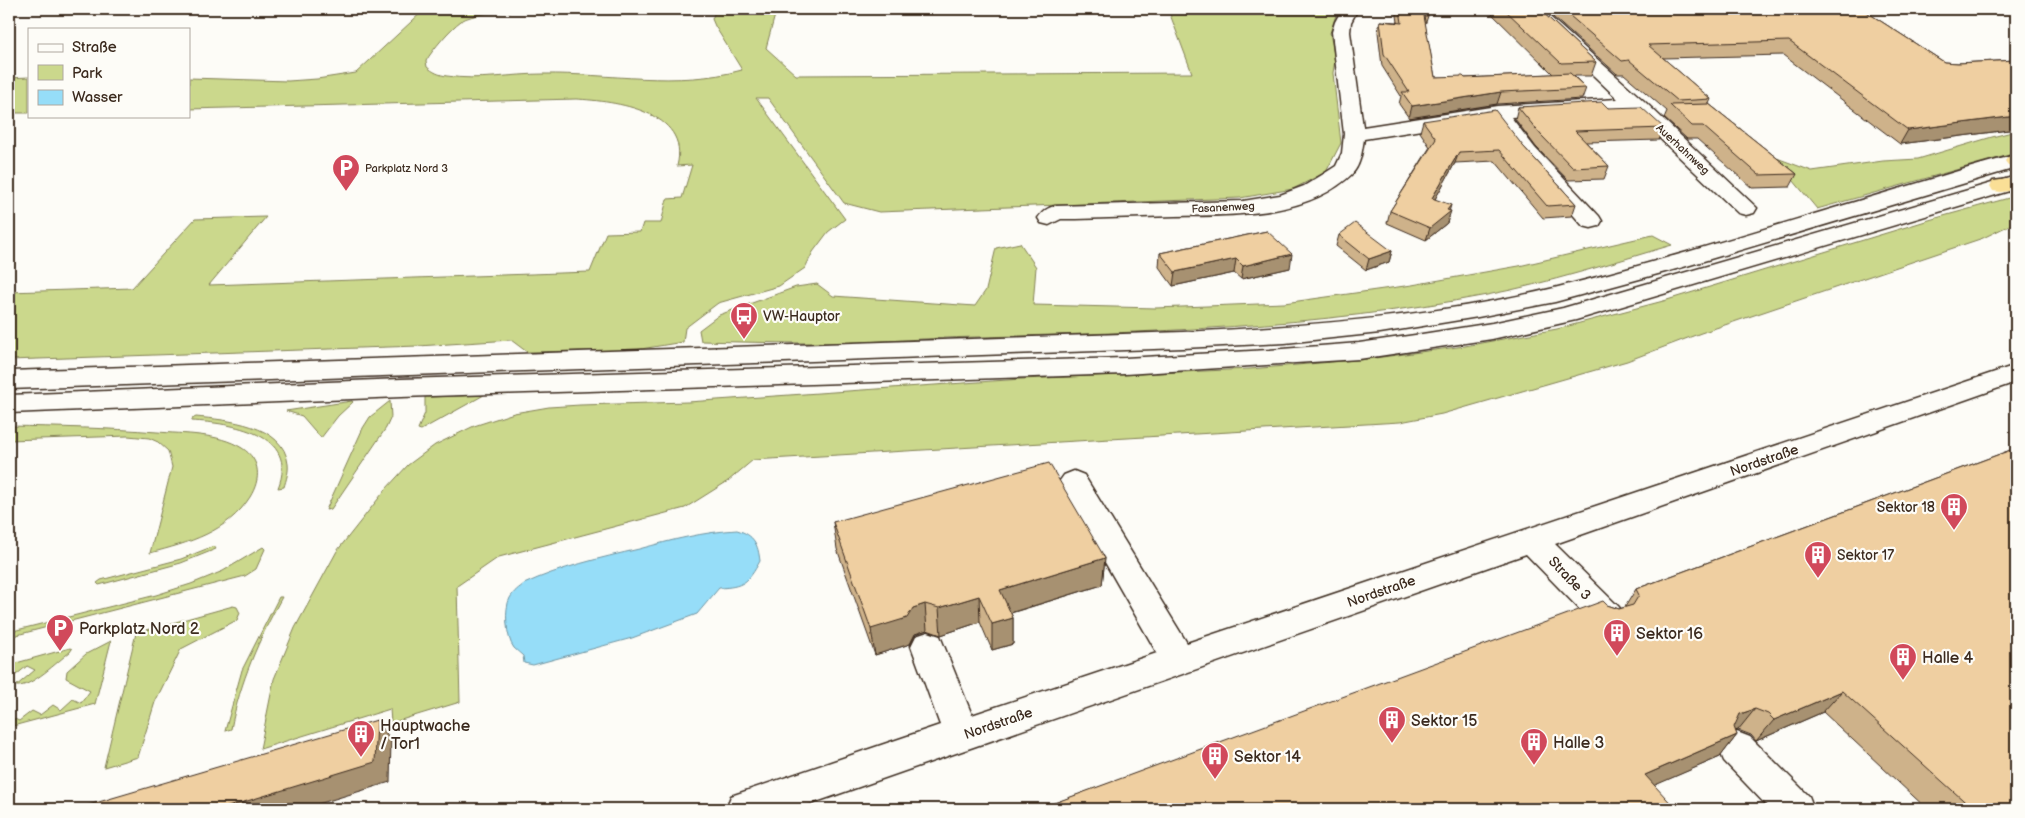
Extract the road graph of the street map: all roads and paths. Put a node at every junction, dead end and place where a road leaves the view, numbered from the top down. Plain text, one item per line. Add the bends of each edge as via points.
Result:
1 (1350, 9) edge
2 (1532, 9) edge
3 (1636, 104) junction
4 (1497, 112) junction
5 (1354, 134) junction
6 (2014, 172) edge
7 (1746, 208) dead end
8 (1049, 218) dead end
9 (1591, 221) dead end
10 (2016, 373) edge
11 (9, 380) edge
12 (9, 404) edge
13 (1074, 482) dead end
14 (1532, 540) junction
15 (1608, 616) edge
16 (928, 646) dead end
17 (1179, 660) junction
18 (962, 735) junction
19 (1737, 749) edge
20 (746, 809) edge
21 (1796, 809) edge

1 - 5 main road, Fasanenweg via 1342,22 1341,32
2 - 3 main road, Auerhahnweg
3 - 4 main road
3 - 7 main road, Auerhahnweg
4 - 5 main road
4 - 9 main road via 1528,152
5 - 8 main road, Fasanenweg via 1352,153 1345,169 1312,191 1284,201 1243,208 1055,213
6 - 11 main road via 1555,294 1380,325 1183,340
6 - 12 main road via 1567,315 1484,332 1358,351 1125,366
10 - 14 main road, Nordstraße
13 - 17 main road
14 - 15 main road, Straße 3
14 - 17 main road, Nordstraße
16 - 18 main road
17 - 18 main road, Nordstraße
18 - 20 main road, Nordstraße
19 - 21 main road

